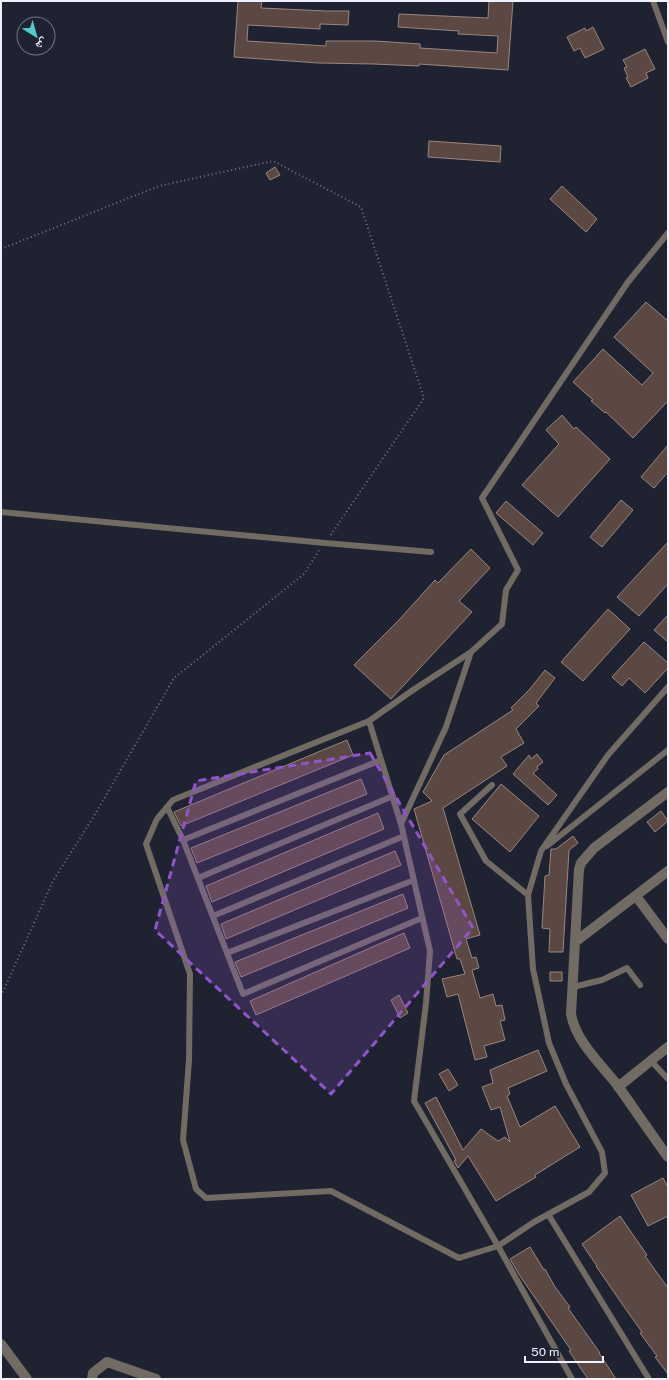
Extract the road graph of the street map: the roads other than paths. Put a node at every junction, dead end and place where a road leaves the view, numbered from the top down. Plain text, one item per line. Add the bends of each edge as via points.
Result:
1 (653, 1) edge
2 (668, 42) edge
3 (668, 233) edge
4 (1, 512) edge
5 (431, 552) dead end
6 (471, 652) junction
7 (668, 687) edge
8 (369, 721) junction
9 (668, 750) edge
10 (381, 760) junction
11 (492, 785) dead end
12 (668, 792) edge
13 (392, 796) junction
14 (167, 807) junction
15 (401, 824) junction
16 (404, 836) junction
17 (183, 840) junction
18 (541, 851) junction
19 (668, 872) edge
20 (198, 878) junction
21 (414, 880) junction
22 (528, 895) junction
23 (636, 896) junction
24 (213, 916) junction
25 (422, 918) junction
26 (668, 939) edge
27 (575, 942) junction
28 (227, 953) junction
29 (640, 985) dead end
30 (573, 987) junction
31 (668, 1047) edge
32 (651, 1061) junction
33 (668, 1079) edge
34 (618, 1087) junction
35 (668, 1157) edge
36 (548, 1214) junction
37 (498, 1246) junction
38 (1, 1344) edge
39 (24, 1378) edge
40 (92, 1379) edge
41 (156, 1379) edge
42 (572, 1379) edge
43 (649, 1379) edge

1 - 2 lane
3 - 6 lane via 628,282 482,498 518,570 506,590 502,624
4 - 5 lane
6 - 8 lane
6 - 15 lane via 446,727
7 - 18 lane via 608,756
8 - 10 lane
8 - 14 lane via 173,800
9 - 18 lane
10 - 13 lane
10 - 17 lane
11 - 22 lane via 460,814 486,861
12 - 27 street via 594,848 581,863
13 - 15 lane
13 - 20 lane
14 - 17 lane
14 - 37 lane via 157,819 146,844 190,974 189,1060 183,1140 196,1189 206,1198 331,1191 459,1258
15 - 16 lane
16 - 21 lane
16 - 24 lane
17 - 20 lane
18 - 22 lane
19 - 23 street
20 - 24 lane
21 - 25 lane
21 - 28 lane
22 - 36 lane via 533,969 549,1043 566,1084 602,1152 605,1173 589,1192
23 - 26 street
23 - 27 street
24 - 28 lane
25 - 28 lane via 243,994
25 - 37 lane via 430,951 414,1101
27 - 30 street
29 - 30 lane via 626,968 602,980
30 - 34 street via 571,1014 576,1030
31 - 32 street
32 - 33 lane
32 - 34 street
34 - 35 street
36 - 37 lane
36 - 43 lane
37 - 42 lane
38 - 39 street
40 - 41 street via 93,1373 107,1362

